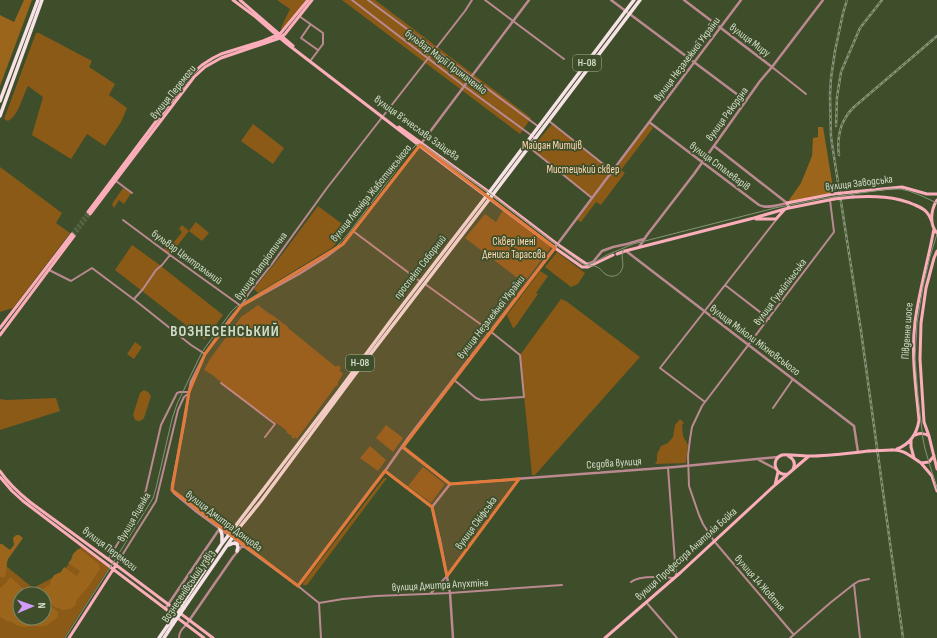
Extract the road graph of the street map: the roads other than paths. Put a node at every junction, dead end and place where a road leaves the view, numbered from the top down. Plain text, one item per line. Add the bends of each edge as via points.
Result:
1 (38, 0) edge
2 (42, 0) edge
3 (233, 0) edge
4 (240, 0) edge
5 (308, 0) edge
6 (312, 0) edge
7 (352, 0) edge
8 (368, 0) edge
9 (472, 0) edge
10 (485, 0) edge
11 (529, 0) edge
12 (611, 0) edge
13 (634, 0) edge
14 (640, 0) edge
15 (684, 0) edge
16 (741, 0) edge
17 (823, 0) edge
18 (628, 13) junction
19 (299, 16) junction
20 (513, 21) junction
21 (310, 24) junction
22 (720, 28) junction
23 (280, 36) junction
24 (25, 50) junction
25 (318, 50) junction
26 (434, 50) junction
27 (19, 51) junction
28 (22, 55) junction
29 (427, 58) junction
30 (564, 59) dead end
31 (311, 60) junction
32 (694, 62) junction
33 (772, 67) junction
34 (201, 68) junction
35 (471, 77) junction
36 (464, 86) junction
37 (806, 94) dead end
38 (0, 101) edge
39 (746, 101) junction
40 (0, 116) edge
41 (383, 116) junction
42 (545, 118) junction
43 (549, 121) junction
44 (649, 122) junction
45 (541, 128) junction
46 (534, 137) junction
47 (421, 144) junction
48 (527, 146) junction
49 (714, 146) junction
50 (701, 162) junction
51 (612, 171) junction
52 (115, 181) junction
53 (132, 193) dead end
54 (937, 194) edge
55 (490, 195) junction
56 (592, 198) junction
57 (832, 199) junction
58 (937, 200) edge
59 (787, 203) junction
60 (786, 208) junction
61 (754, 218) junction
62 (776, 219) junction
63 (123, 220) dead end
64 (932, 222) junction
65 (934, 229) junction
66 (353, 231) junction
67 (937, 233) edge
68 (73, 235) tunnel mouth
69 (644, 238) junction
70 (557, 244) junction
71 (555, 248) junction
72 (639, 248) junction
73 (625, 250) junction
74 (937, 251) edge
75 (170, 256) junction
76 (588, 265) junction
77 (582, 267) joint
78 (48, 268) junction
79 (45, 272) junction
80 (422, 282) junction
81 (725, 285) junction
82 (134, 300) junction
83 (241, 306) junction
84 (704, 312) junction
85 (769, 319) junction
86 (0, 328) edge
87 (490, 331) junction
88 (0, 335) edge
89 (749, 345) junction
90 (205, 354) junction
91 (453, 379) junction
92 (793, 379) junction
93 (221, 383) dead end
94 (342, 392) junction
95 (189, 393) junction
96 (337, 394) junction
97 (705, 402) junction
98 (773, 408) dead end
99 (915, 435) junction
100 (929, 436) junction
101 (265, 437) dead end
102 (911, 440) junction
103 (300, 446) junction
104 (402, 447) junction
105 (897, 449) junction
106 (858, 452) junction
107 (788, 456) junction
108 (809, 456) junction
109 (934, 456) junction
110 (779, 457) junction
111 (914, 458) junction
112 (758, 460) junction
113 (921, 463) junction
114 (688, 466) junction
115 (668, 468) junction
116 (937, 469) edge
117 (777, 470) junction
118 (0, 471) edge
119 (385, 471) junction
120 (790, 473) junction
121 (0, 477) edge
122 (519, 479) junction
123 (450, 484) junction
124 (775, 485) junction
125 (937, 491) edge
126 (432, 507) junction
127 (220, 528) junction
128 (231, 537) junction
129 (82, 540) junction
130 (714, 541) junction
131 (79, 543) junction
132 (237, 544) junction
133 (221, 545) junction
134 (228, 545) junction
135 (243, 545) junction
136 (237, 551) junction
137 (108, 560) junction
138 (116, 564) junction
139 (113, 569) junction
140 (446, 576) junction
141 (675, 577) junction
142 (869, 579) dead end
143 (631, 582) dead end
144 (854, 584) junction
145 (562, 585) dead end
146 (145, 586) junction
147 (298, 586) junction
148 (142, 591) junction
149 (450, 593) junction
150 (430, 594) junction
151 (646, 602) junction
152 (319, 603) junction
153 (168, 604) junction
154 (183, 607) junction
155 (165, 609) junction
156 (190, 620) junction
157 (172, 623) junction
158 (186, 625) junction
159 (794, 634) junction
160 (69, 638) edge
161 (160, 638) edge
162 (164, 638) edge
163 (179, 638) edge
164 (204, 638) edge
165 (213, 638) edge
166 (321, 638) edge
167 (453, 638) edge
168 (605, 638) edge
169 (677, 638) edge
170 (790, 638) edge
171 (860, 638) edge

1 - 27 main road
2 - 24 main road
3 - 23 main road, вулиця Вʼячеслава Зайцева
4 - 23 main road, вулиця Вʼячеслава Зайцева
5 - 23 main road
6 - 19 main road
7 - 29 street, бульвар Марії Примаченко
8 - 26 street, бульвар Марії Примаченко
9 - 26 street, вулиця Патріотична
10 - 20 street
11 - 20 street, вулиця Леоніда Жаботинського
12 - 18 street
13 - 18 main road, проспект Соборний / Н-08
14 - 18 main road, проспект Соборний / Н-08
15 - 22 street, вулиця Миру
16 - 22 street, вулиця Незалежної України
17 - 33 street, вулиця Рекордна
18 - 32 street
18 - 42 main road, проспект Соборний / Н-08
18 - 43 main road, проспект Соборний / Н-08
19 - 21 street
19 - 23 main road via 286,34
20 - 30 street
20 - 35 street, вулиця Леоніда Жаботинського
21 - 25 street via 323,33 323,44
21 - 25 street via 301,38
22 - 32 street, вулиця Незалежної України
22 - 33 street, вулиця Миру
23 - 31 main road, вулиця Вʼячеслава Зайцева
23 - 34 main road, вулиця Перемоги via 221,54
23 - 41 main road, вулиця Вʼячеслава Зайцева
24 - 27 main road
24 - 28 main road
25 - 31 street
26 - 29 street, вулиця Патріотична
26 - 35 street, бульвар Марії Примаченко
27 - 28 main road
27 - 38 main road
28 - 40 main road
29 - 36 street, бульвар Марії Примаченко
29 - 41 street, вулиця Патріотична
31 - 41 main road, вулиця Вʼячеслава Зайцева
32 - 39 street
32 - 44 street, вулиця Незалежної України
33 - 37 street, вулиця Миру
33 - 39 street, вулиця Рекордна
34 - 52 main road, вулиця Перемоги
34 - 52 main road, вулиця Перемоги via 182,86 89,213
35 - 36 street, вулиця Леоніда Жаботинського
35 - 45 street, бульвар Марії Примаченко
36 - 46 street, бульвар Марії Примаченко
36 - 47 street, вулиця Леоніда Жаботинського
39 - 49 street, вулиця Рекордна
41 - 47 main road, вулиця Вʼячеслава Зайцева
41 - 83 street, вулиця Патріотична
42 - 43 street
42 - 45 main road, проспект Соборний / Н-08
43 - 45 main road, проспект Соборний / Н-08
43 - 51 street
44 - 50 street, вулиця Сталеварів
44 - 51 street, вулиця Незалежної України
45 - 46 main road, проспект Соборний / Н-08
46 - 48 main road, проспект Соборний / Н-08
47 - 55 main road, вулиця Вʼячеслава Зайцева
47 - 66 street, вулиця Леоніда Жаботинського
48 - 55 main road, проспект Соборний / Н-08
48 - 56 street
49 - 50 street, вулиця Рекордна
49 - 59 street
50 - 59 street, вулиця Сталеварів via 762,207
50 - 69 street, вулиця Рекордна
51 - 56 street, вулиця Незалежної України
52 - 53 street
54 - 59 main road, вулиця Заводська, bridge via 902,187 833,194
55 - 70 main road, вулиця Вʼячеслава Зайцева
55 - 71 main road, вулиця Вʼячеслава Зайцева
55 - 80 main road, проспект Соборний / Н-08
56 - 70 street, вулиця Незалежної України
57 - 60 main road, вулиця Заводська
57 - 64 main road, вулиця Заводська, bridge via 888,197 923,209 929,214
57 - 85 street, вулиця Гуляйпільська via 834,232
58 - 64 main road via 932,210
59 - 60 main road
60 - 61 main road, вулиця Заводська
60 - 62 main road
61 - 62 main road, вулиця Заводська
61 - 72 main road, вулиця Заводська
62 - 81 street
63 - 75 street, бульвар Центральний
64 - 65 main road
65 - 67 main road
65 - 99 main road, Південне шосе via 915,324 914,359 919,420
66 - 80 street
66 - 83 street, вулиця Леоніда Жаботинського via 343,244 326,257
68 - 78 main road
69 - 72 street, вулиця Рекордна
69 - 76 street via 602,251
70 - 71 street, вулиця Незалежної України
70 - 76 main road, вулиця Вʼячеслава Зайцева
71 - 77 main road, вулиця Вʼячеслава Зайцева
71 - 87 street, вулиця Незалежної України
72 - 73 main road, вулиця Заводська
73 - 76 main road, вулиця Заводська
73 - 84 street, вулиця Миколи Міхновського
74 - 100 main road, Південне шосе via 926,288 921,330 924,422
75 - 82 street
75 - 83 street, бульвар Центральний
76 - 77 main road, вулиця Заводська
78 - 79 main road
78 - 82 street via 71,282 92,268
79 - 86 main road
79 - 88 main road
80 - 87 street
80 - 94 main road, проспект Соборний / Н-08
80 - 96 main road, проспект Соборний / Н-08
81 - 84 street
81 - 85 street
82 - 90 street
83 - 90 street, вулиця Патріотична
84 - 89 street, вулиця Миколи Міхновського
84 - 97 street via 660,368
85 - 89 street, вулиця Гуляйпільська
87 - 91 street, вулиця Незалежної України
87 - 91 street via 520,355 524,397 481,400
89 - 92 street, вулиця Миколи Міхновського
89 - 97 street, вулиця Гуляйпільська
90 - 95 street, вулиця Патріотична via 191,382
91 - 104 street, вулиця Незалежної України
92 - 98 street
92 - 106 street, вулиця Миколи Міхновського via 854,426
93 - 101 street via 275,424
94 - 96 main road
94 - 103 main road, проспект Соборний / Н-08
95 - 127 street, вулиця Дмитра Донцова via 172,490
95 - 137 street via 177,393 161,425 141,504
95 - 138 street, вулиця Яценка via 184,397 178,410 156,501
96 - 103 main road, проспект Соборний / Н-08
97 - 114 street, вулиця Гуляйпільська via 692,427
99 - 100 main road via 924,433
99 - 102 main road
100 - 109 main road
102 - 105 main road via 904,447
102 - 111 main road
103 - 128 main road, проспект Соборний / Н-08
104 - 119 street, вулиця Незалежної України
104 - 123 street
105 - 106 main road, bridge
105 - 111 main road
106 - 108 main road
107 - 108 main road
107 - 110 main road
107 - 120 main road via 794,463
108 - 120 main road
109 - 113 main road via 929,462
109 - 116 main road
110 - 112 street, Сєдова вулиця
110 - 117 main road via 775,462
111 - 113 main road
112 - 114 street, Сєдова вулиця
112 - 117 street
113 - 125 main road via 932,476
114 - 115 street, Сєдова вулиця
114 - 130 street, вулиця Гуляйпільська via 689,486 699,515
115 - 122 street, Сєдова вулиця
115 - 141 street
117 - 120 main road via 783,474
117 - 124 main road
118 - 129 main road, вулиця Перемоги via 20,495
119 - 126 street
119 - 147 street, вулиця Незалежної України
120 - 124 main road, вулиця Професора Анатолія Бойка
121 - 131 main road, вулиця Перемоги via 23,501
122 - 123 street, Сєдова вулиця
122 - 140 street, вулиця Скіфська
123 - 126 street
124 - 130 main road, вулиця Професора Анатолія Бойка
126 - 140 street, вулиця Скіфська
127 - 128 street, вулиця Дмитра Донцова
127 - 133 main road
127 - 153 street
128 - 133 main road, проспект Соборний / Н-08
128 - 134 main road, проспект Соборний / Н-08
128 - 135 street, вулиця Дмитра Донцова
129 - 131 main road
129 - 137 main road, вулиця Перемоги
130 - 141 main road, вулиця Професора Анатолія Бойка
130 - 159 street, вулиця 14 Жовтня
131 - 139 main road, вулиця Перемоги
132 - 134 main road
132 - 135 street
132 - 136 main road
133 - 154 main road, Вознесенівський узвіз / Н-08
134 - 154 main road, Вознесенівський узвіз / Н-08
135 - 136 street
135 - 147 street, вулиця Дмитра Донцова
136 - 156 street
137 - 138 main road, вулиця Перемоги
138 - 139 main road, вулиця Яценка
138 - 146 main road, вулиця Перемоги
139 - 148 main road, вулиця Перемоги
139 - 160 main road, вулиця Яценка
140 - 149 street, вулиця Скіфська
140 - 150 street, вулиця Скіфська
141 - 143 street via 635,579
141 - 151 main road, вулиця Професора Анатолія Бойка
142 - 144 street
144 - 159 street
144 - 171 street
145 - 149 street, вулиця Дмитра Апухтіна
146 - 148 main road
146 - 153 main road, вулиця Перемоги
147 - 152 street, вулиця Дмитра Донцова
148 - 155 main road, вулиця Перемоги
149 - 150 street, вулиця Дмитра Апухтіна
149 - 167 street, вулиця Скіфська
150 - 152 street, вулиця Дмитра Апухтіна via 376,596
151 - 168 main road, вулиця Професора Анатолія Бойка
151 - 169 street
152 - 166 street
153 - 155 street
153 - 156 main road, вулиця Перемоги
154 - 157 main road, Вознесенівський узвіз / Н-08, bridge
155 - 158 main road, вулиця Перемоги
156 - 158 street
156 - 165 main road, вулиця Перемоги
157 - 161 main road, Вознесенівський узвіз / Н-08
157 - 162 main road, Вознесенівський узвіз / Н-08
158 - 163 street via 181,630
158 - 164 main road, вулиця Перемоги
159 - 170 street

